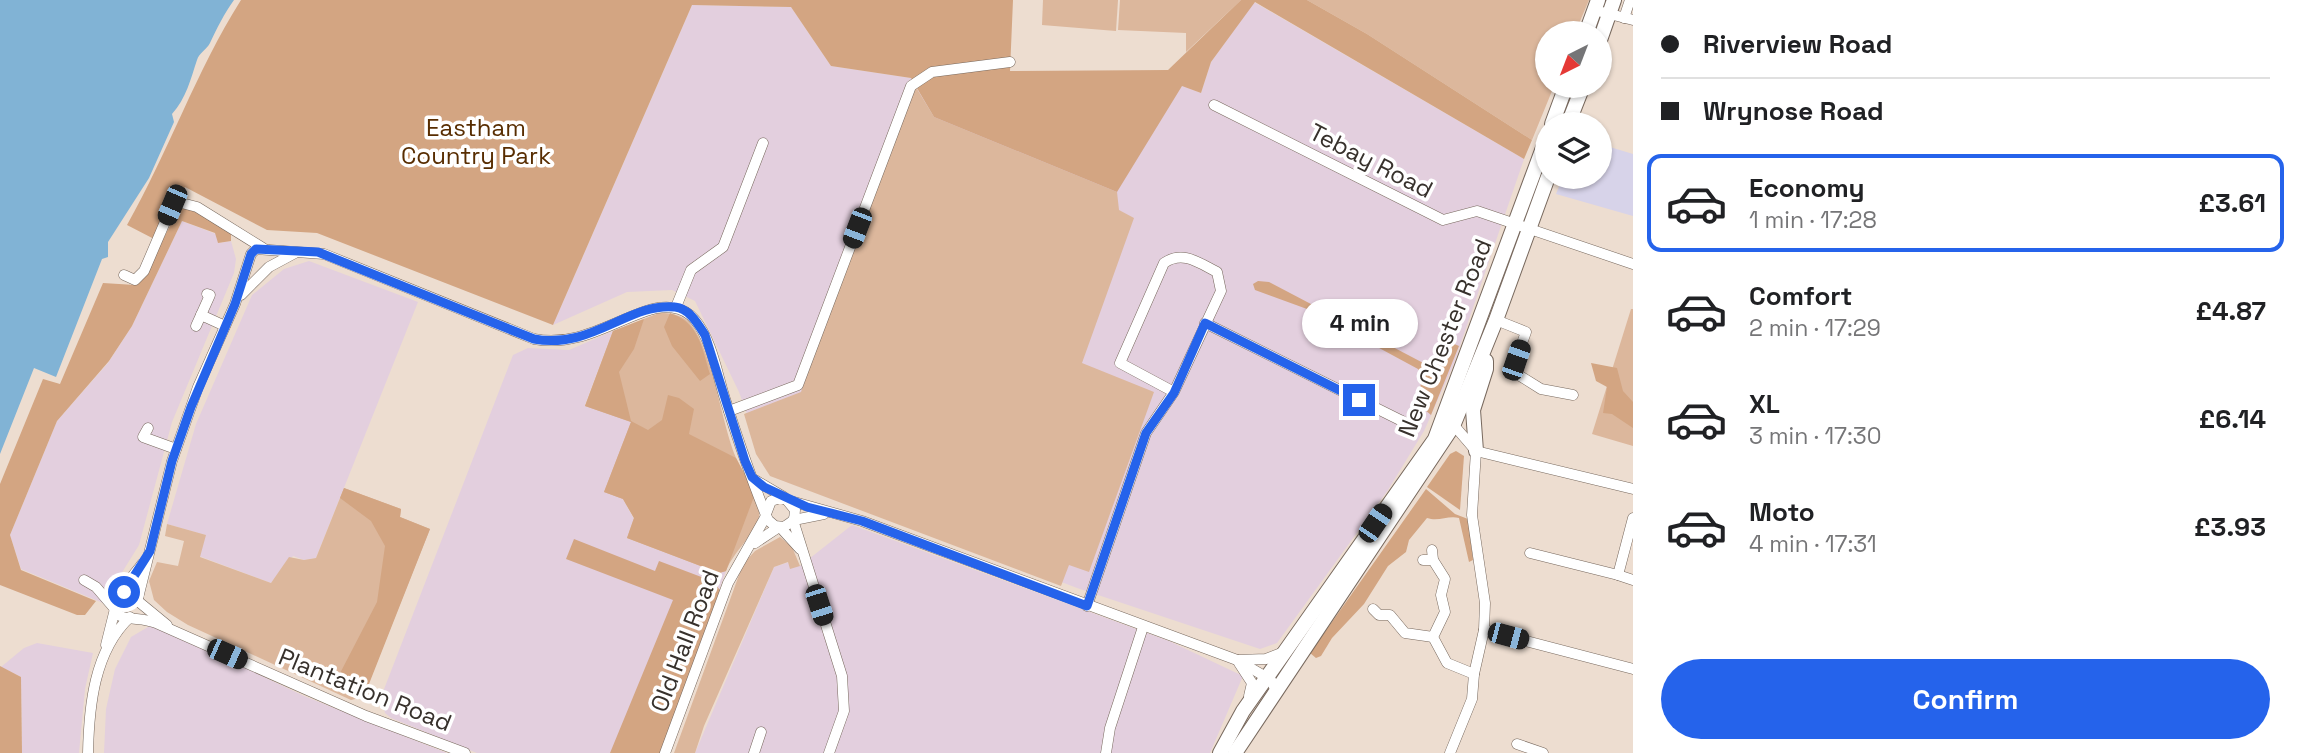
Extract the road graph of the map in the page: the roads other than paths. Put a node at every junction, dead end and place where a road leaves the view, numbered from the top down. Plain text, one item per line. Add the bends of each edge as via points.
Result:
1 (1630, 0) edge
2 (1604, 6) edge
3 (1628, 19) edge
4 (1594, 21) edge
5 (1010, 62) dead end
6 (1214, 105) dead end
7 (763, 143) dead end
8 (1535, 179) edge
9 (1535, 189) edge
10 (231, 228) junction
11 (1521, 228) junction
12 (264, 249) junction
13 (307, 250) junction
14 (250, 258) junction
15 (1633, 264) edge
16 (267, 268) junction
17 (124, 275) dead end
18 (207, 294) dead end
19 (235, 304) junction
20 (676, 307) junction
21 (201, 315) junction
22 (1496, 320) junction
23 (1205, 323) junction
24 (195, 326) dead end
25 (225, 326) junction
26 (1485, 349) junction
27 (1174, 393) junction
28 (1573, 396) dead end
29 (1447, 407) junction
30 (729, 411) junction
31 (1402, 421) dead end
32 (1474, 421) junction
33 (1453, 426) junction
34 (148, 428) dead end
35 (1434, 439) junction
36 (176, 449) junction
37 (1476, 451) junction
38 (752, 477) junction
39 (1633, 489) edge
40 (786, 499) junction
41 (835, 514) junction
42 (766, 516) junction
43 (1633, 517) edge
44 (793, 520) junction
45 (780, 527) junction
46 (1382, 534) junction
47 (749, 548) junction
48 (802, 552) junction
49 (1530, 553) dead end
50 (1429, 556) dead end
51 (146, 559) junction
52 (1618, 575) junction
53 (1633, 580) edge
54 (124, 592) junction
55 (138, 600) junction
56 (1087, 606) junction
57 (114, 609) junction
58 (131, 616) junction
59 (1376, 616) dead end
60 (1143, 626) junction
61 (173, 630) junction
62 (1484, 630) junction
63 (1433, 638) junction
64 (1286, 651) junction
65 (104, 655) junction
66 (1237, 660) junction
67 (1633, 669) edge
68 (1474, 674) junction
69 (1268, 677) junction
70 (1276, 691) junction
71 (1243, 711) junction
72 (761, 732) dead end
73 (1517, 744) dead end
74 (756, 752) edge
75 (88, 753) edge
76 (465, 753) edge
77 (666, 753) edge
78 (829, 753) edge
79 (1106, 753) edge
80 (1220, 753) edge
81 (1235, 753) edge
82 (1450, 753) edge
83 (1543, 753) edge

1 - 3 street
2 - 3 street
2 - 4 highway
5 - 30 street via 932,72 911,86 798,385
6 - 11 street, Tebay Road via 1443,220 1476,211
7 - 20 street via 723,247 691,270
8 - 11 highway, New Chester Road
9 - 11 highway
10 - 12 street
10 - 14 street
10 - 17 street via 198,207 174,201 144,271 135,280
11 - 15 street, Tebay Road
11 - 22 highway, New Chester Road
11 - 29 highway, New Chester Road
12 - 13 street
12 - 14 street via 256,249
12 - 16 street via 271,257
13 - 16 street
13 - 20 street via 550,342 579,338 649,310
14 - 16 street via 253,267
14 - 19 street
16 - 19 street
18 - 21 street
19 - 25 street
20 - 30 street via 695,319 705,335
21 - 24 street
21 - 25 street
22 - 26 highway, New Chester Road
22 - 28 street via 1526,332 1516,360 1517,374 1541,389
23 - 27 street
23 - 27 street via 1221,291 1217,272 1187,257 1173,257 1164,263 1120,363
23 - 31 street
25 - 36 street
26 - 32 highway via 1486,369
26 - 33 highway, New Chester Road
27 - 56 street via 1146,433
29 - 33 street
29 - 35 highway, New Chester Road
30 - 38 street
32 - 33 highway
32 - 37 highway
33 - 35 highway
33 - 37 street
33 - 46 highway, New Chester Road
34 - 36 street via 143,437
35 - 64 highway, New Chester Road
36 - 51 street
37 - 39 street
37 - 62 street via 1472,515 1485,603
38 - 40 street
38 - 42 street
40 - 41 street
40 - 42 street via 771,501
40 - 44 street via 795,510
41 - 44 street
41 - 56 street
42 - 45 street
42 - 47 street, Old Hall Road
43 - 52 street
44 - 45 street
44 - 48 street
45 - 47 street, Old Hall Road
45 - 48 street
46 - 69 street via 1281,671
46 - 70 highway, New Chester Road
47 - 77 street, Old Hall Road via 728,583
48 - 78 street via 842,676 844,711
49 - 52 street
50 - 63 street via 1445,579 1441,595 1445,612
51 - 54 street
51 - 55 street
52 - 53 street
54 - 55 street via 132,592
54 - 57 street via 114,600
54 - 57 street via 88,582
55 - 58 street via 138,610
55 - 61 street, Plantation Road
56 - 60 street
57 - 58 street via 119,615
57 - 65 street
58 - 61 street, Plantation Road
58 - 65 street
59 - 63 street via 1390,615 1405,633
60 - 66 street
60 - 79 street
61 - 76 street, Plantation Road via 366,716
62 - 67 street
62 - 68 street
63 - 68 street via 1447,663
64 - 66 street via 1266,659
64 - 69 highway, New Chester Road
65 - 75 street via 92,700
66 - 69 street
66 - 71 street via 1252,683
68 - 82 street via 1469,709
69 - 70 street
69 - 71 highway, New Chester Road
70 - 81 highway, New Chester Road
71 - 80 highway, New Chester Road
72 - 74 street
73 - 83 street

